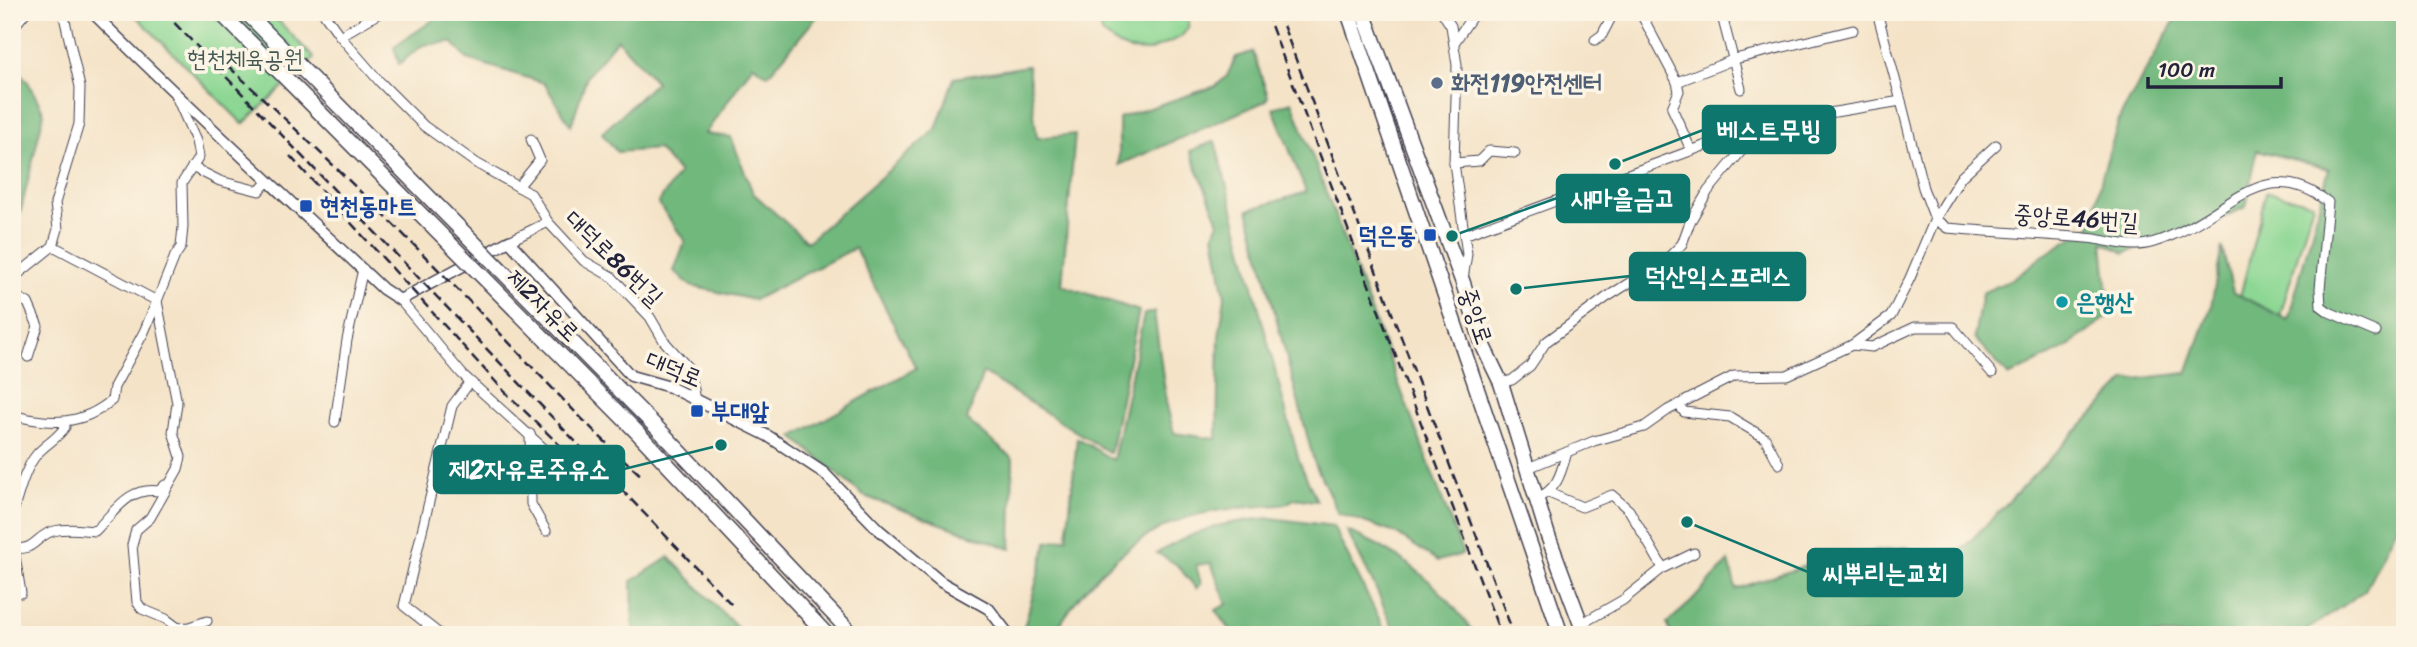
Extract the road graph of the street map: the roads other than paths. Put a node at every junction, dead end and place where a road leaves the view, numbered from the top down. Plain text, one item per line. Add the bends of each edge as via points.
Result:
1 (26, 12) edge
2 (62, 12) edge
3 (220, 12) edge
4 (246, 12) edge
5 (323, 12) edge
6 (381, 12) edge
7 (1348, 12) edge
8 (1363, 12) edge
9 (1442, 12) edge
10 (1475, 12) edge
11 (1614, 12) edge
12 (1640, 12) edge
13 (1721, 12) edge
14 (1877, 12) edge
15 (99, 14) edge
16 (12, 29) edge
17 (1853, 30) dead end
18 (340, 36) junction
19 (1595, 40) dead end
20 (1454, 43) junction
21 (1735, 59) junction
22 (1677, 82) junction
23 (1741, 89) dead end
24 (174, 92) junction
25 (1901, 101) junction
26 (1763, 124) junction
27 (531, 139) dead end
28 (1996, 145) dead end
29 (1691, 150) junction
30 (1515, 153) dead end
31 (1454, 163) junction
32 (192, 167) junction
33 (268, 181) junction
34 (517, 187) junction
35 (1935, 219) junction
36 (548, 222) junction
37 (1464, 234) junction
38 (509, 241) junction
39 (53, 246) junction
40 (363, 269) junction
41 (12, 279) edge
42 (1463, 283) junction
43 (12, 294) edge
44 (400, 300) junction
45 (157, 301) junction
46 (2376, 332) dead end
47 (1852, 345) junction
48 (29, 357) dead end
49 (1992, 373) dead end
50 (470, 382) junction
51 (1501, 383) junction
52 (695, 400) junction
53 (1679, 405) junction
54 (12, 415) edge
55 (64, 422) junction
56 (335, 422) dead end
57 (530, 434) junction
58 (1567, 452) junction
59 (550, 454) dead end
60 (1779, 464) dead end
61 (1528, 468) junction
62 (169, 482) junction
63 (1543, 496) junction
64 (12, 515) edge
65 (546, 531) dead end
66 (12, 538) edge
67 (13, 548) edge
68 (1694, 553) dead end
69 (1663, 568) junction
70 (21, 593) dead end
71 (207, 621) dead end
72 (1583, 630) edge
73 (441, 635) edge
74 (827, 635) edge
75 (853, 635) edge
76 (1009, 635) edge
77 (1561, 635) edge

1 - 16 street
2 - 39 street via 80,87 79,124 55,203 58,229
3 - 74 main road, 제2자유로, bridge via 636,431
4 - 75 main road, 제2자유로, bridge via 669,440
5 - 18 street, 대덕로86번길
6 - 18 street
7 - 77 main road, 중앙로
8 - 42 main road, 중앙로
9 - 20 street
10 - 20 street
11 - 19 street
12 - 22 street
13 - 21 street
14 - 25 street
15 - 24 street
17 - 21 street
18 - 34 street, 대덕로86번길 via 424,126
20 - 31 street
21 - 22 street
21 - 23 street
22 - 29 street via 1679,91 1672,108
24 - 32 street via 196,141 199,157
24 - 33 street
25 - 26 street
25 - 35 street
26 - 29 street
26 - 51 street via 1708,191 1682,244 1667,259 1546,342 1530,366
27 - 34 street via 540,160
28 - 35 street via 1961,177
29 - 37 street
30 - 31 street via 1489,151 1479,161
31 - 37 street
32 - 33 street via 220,181 259,191
32 - 45 street via 182,183 181,247
33 - 40 street
34 - 36 street, 대덕로86번길 via 531,194
35 - 46 street, 중앙로46번길 via 1947,228 2089,238 2136,246 2175,234 2262,185 2288,183 2312,190 2328,202 2321,306
35 - 47 street via 1891,316
36 - 38 street
36 - 52 street, 대덕로86번길 via 583,261 612,277 650,317 689,369
37 - 42 street
38 - 44 street
38 - 52 street, 대덕로 via 631,376
39 - 41 street
39 - 45 street
40 - 44 street
40 - 56 street
42 - 51 main road, 중앙로
43 - 48 street via 28,303 38,326
44 - 50 street
45 - 55 street via 114,387 112,400 83,418
45 - 62 street via 177,403 173,432 181,457
47 - 49 street via 1872,347 1915,327 1953,327
47 - 53 street via 1787,375 1734,376
50 - 57 street
50 - 73 street via 452,406 404,606
51 - 61 main road, 중앙로
52 - 76 street, 대덕로 via 768,436 824,473 878,529 941,582 989,609
53 - 58 street via 1644,427
53 - 60 street via 1684,412 1730,417 1765,438
54 - 55 street
55 - 64 street via 58,437 37,453
57 - 59 street
57 - 65 street via 531,504
58 - 61 street
58 - 63 street via 1559,480
61 - 63 main road, 중앙로
62 - 67 street via 159,491 134,493 95,531 56,531 28,548
62 - 71 street via 149,518 136,530 132,545 137,602 178,628
63 - 69 street via 1582,506 1612,495 1629,510
63 - 72 main road, 중앙로 via 1548,536
66 - 67 street
67 - 70 street
68 - 69 street, 중앙로
69 - 72 street, 중앙로

